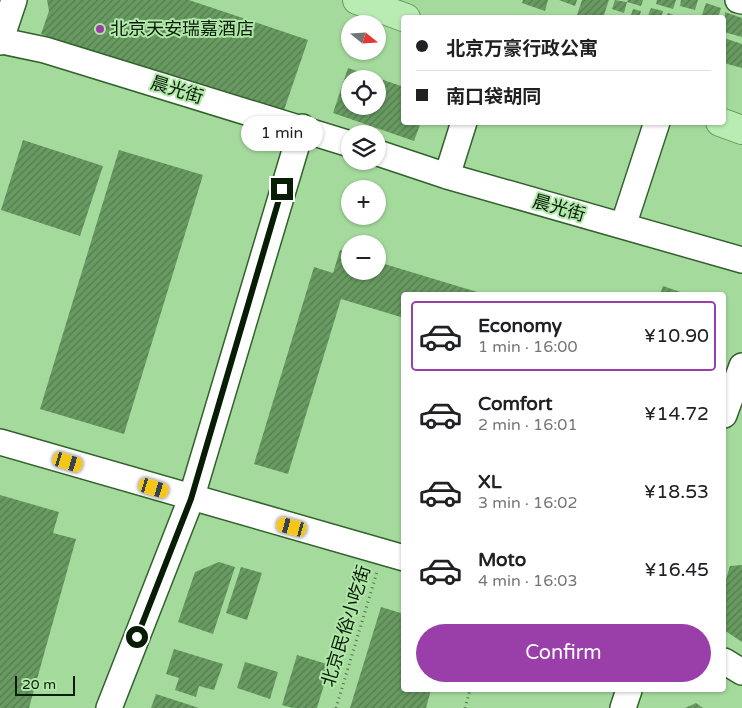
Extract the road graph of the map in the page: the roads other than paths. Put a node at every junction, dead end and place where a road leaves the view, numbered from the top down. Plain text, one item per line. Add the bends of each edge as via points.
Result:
1 (14, 0) edge
2 (357, 0) edge
3 (738, 0) edge
4 (742, 2) edge
5 (401, 16) edge
6 (1, 41) edge
7 (726, 124) edge
8 (463, 125) edge
9 (656, 125) edge
10 (302, 128) junction
11 (742, 130) edge
12 (341, 141) edge
13 (386, 156) edge
14 (447, 176) junction
15 (623, 226) junction
16 (742, 260) edge
17 (742, 366) edge
18 (726, 410) edge
19 (0, 442) edge
20 (191, 499) junction
21 (393, 556) edge
22 (726, 662) edge
23 (742, 672) edge
24 (628, 692) edge
25 (109, 708) edge
26 (623, 708) edge

1 - 6 street
2 - 5 main road
3 - 4 street
6 - 10 street, 晨光街 via 45,50
7 - 11 main road
8 - 14 street
9 - 15 street
10 - 12 street, 晨光街
10 - 20 street
13 - 14 street, 晨光街
14 - 15 street, 晨光街
15 - 16 street, 晨光街
17 - 18 street
19 - 20 street
20 - 21 street
20 - 25 street
22 - 23 street
24 - 26 street

